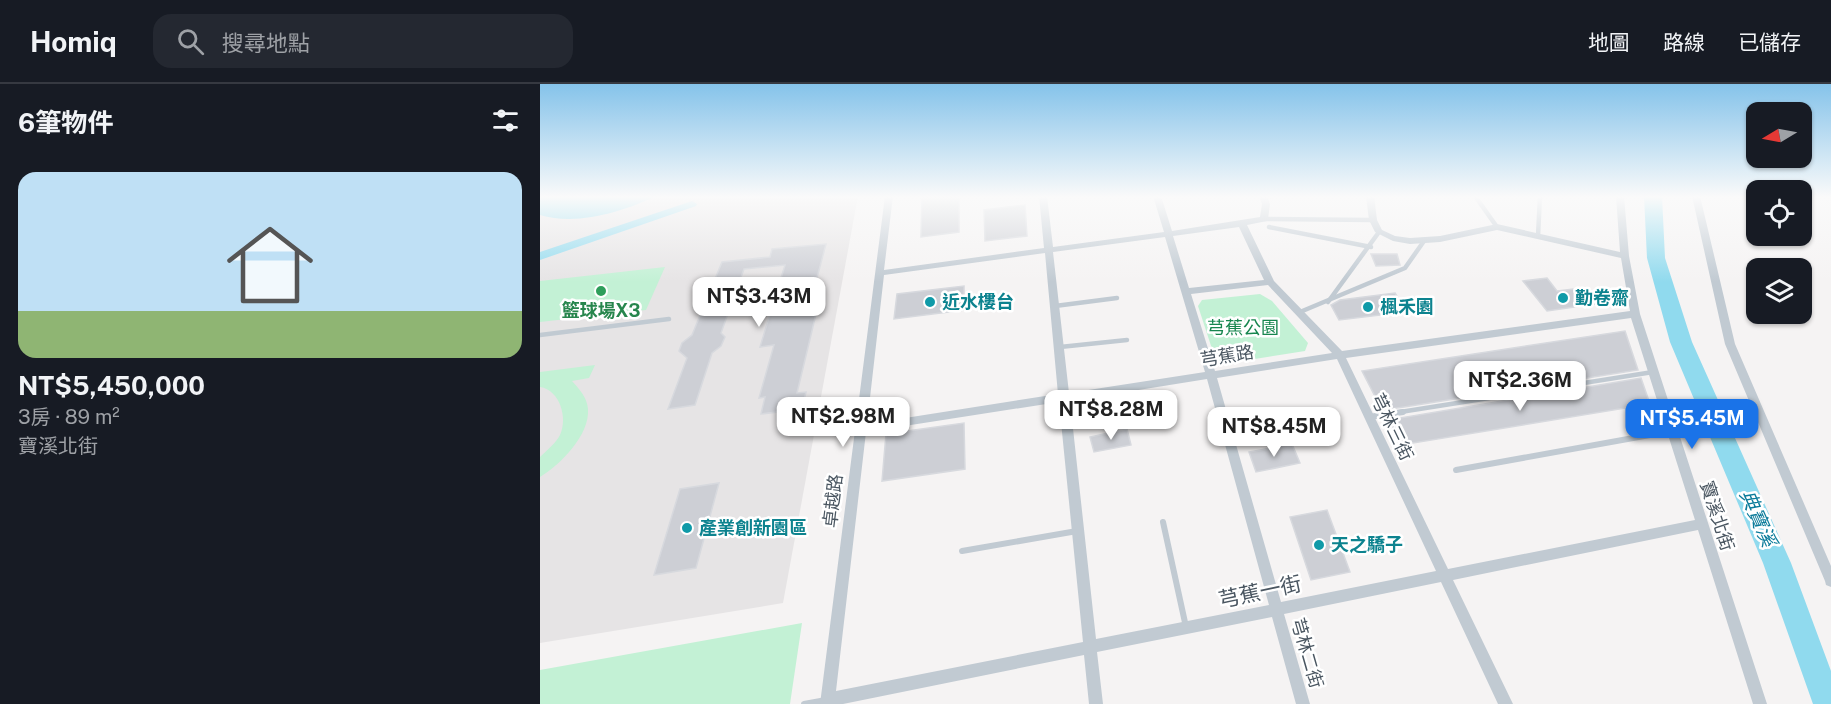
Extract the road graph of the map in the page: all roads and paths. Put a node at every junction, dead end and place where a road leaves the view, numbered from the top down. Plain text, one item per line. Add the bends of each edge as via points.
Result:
1 (886, 225) edge
2 (1046, 225) edge
3 (1166, 225) edge
4 (1236, 225) edge
5 (1242, 225) edge
6 (1275, 225) edge
7 (1375, 225) edge
8 (1539, 225) edge
9 (1622, 225) edge
10 (1703, 225) edge
11 (1497, 227) joint
12 (1379, 232) junction
13 (1169, 236) junction
14 (1538, 236) junction
15 (1424, 241) junction
16 (1371, 247) junction
17 (1049, 251) junction
18 (1625, 256) junction
19 (880, 273) junction
20 (1270, 282) junction
21 (1185, 292) junction
22 (1117, 298) dead end
23 (1326, 303) junction
24 (1055, 306) junction
25 (1300, 312) junction
26 (1635, 314) junction
27 (669, 319) dead end
28 (540, 334) edge
29 (1126, 340) dead end
30 (1060, 347) junction
31 (1340, 355) junction
32 (1653, 372) junction
33 (1211, 375) junction
34 (1066, 398) junction
35 (1369, 417) junction
36 (860, 429) junction
37 (1672, 432) junction
38 (1456, 470) dead end
39 (1163, 522) dead end
40 (1700, 524) junction
41 (1079, 530) junction
42 (962, 551) dead end
43 (1444, 574) junction
44 (1831, 581) edge
45 (1276, 610) junction
46 (1186, 628) junction
47 (1090, 648) junction
48 (827, 702) edge
49 (804, 704) edge
50 (1096, 704) edge
51 (1303, 704) edge
52 (1506, 704) edge
53 (1760, 704) edge

1 - 19 street, 卓越路
2 - 17 street
3 - 13 street, 芎林二街
4 - 13 street
5 - 20 street, 芎林三街
6 - 16 lane
7 - 12 street
8 - 14 lane
9 - 18 street, 寶溪北街
10 - 44 street via 1730,344
11 - 14 street
11 - 15 street
12 - 15 street via 1393,238
12 - 16 lane
13 - 17 street
13 - 21 street, 芎林二街
14 - 18 street
15 - 23 lane via 1405,268
16 - 23 lane
17 - 19 street
17 - 24 street
18 - 26 street, 寶溪北街
19 - 36 street, 卓越路
20 - 21 street
20 - 25 street, 芎林三街
21 - 33 street, 芎林二街
22 - 24 lane
23 - 25 lane
24 - 30 street
25 - 31 street, 芎林三街
26 - 31 street, 芎蕉路
26 - 32 street, 寶溪北街
27 - 28 lane
29 - 30 lane
30 - 34 street
31 - 33 street, 芎蕉路
31 - 35 street, 芎林三街
32 - 35 lane
32 - 37 street, 寶溪北街
33 - 34 street, 芎蕉路
33 - 45 street, 芎林二街
34 - 36 street, 芎蕉路
34 - 41 street
35 - 43 street, 芎林三街
36 - 48 street, 卓越路
37 - 38 lane
37 - 40 street, 寶溪北街
39 - 46 lane
40 - 43 street, 芎蕉一街
40 - 53 street, 寶溪北街
41 - 42 lane
41 - 47 street
43 - 45 street, 芎蕉一街
43 - 52 street, 芎林三街
45 - 46 street, 芎蕉一街
45 - 51 street, 芎林二街
46 - 47 street, 芎蕉一街
47 - 48 street, 芎蕉一街
47 - 50 street
48 - 49 lane

